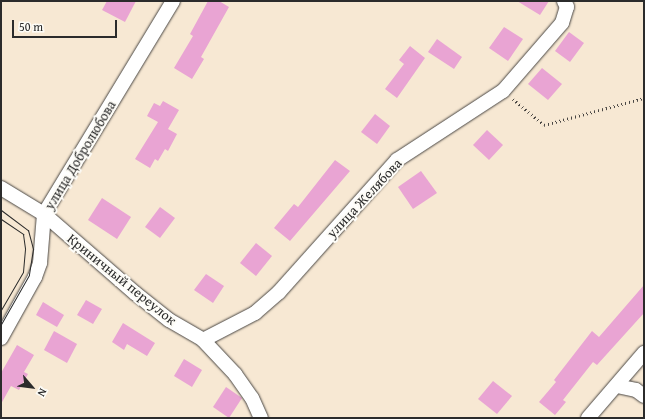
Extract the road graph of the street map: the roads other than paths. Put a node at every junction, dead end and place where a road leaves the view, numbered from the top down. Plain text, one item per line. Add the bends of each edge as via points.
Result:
1 (173, 1) edge
2 (564, 1) edge
3 (1, 188) edge
4 (44, 214) junction
5 (1, 338) edge
6 (203, 340) junction
7 (644, 353) edge
8 (617, 386) junction
9 (644, 396) edge
10 (261, 418) edge
11 (588, 418) edge

1 - 4 street, улица Добролюбова
2 - 6 street, улица Желябова via 567,7 562,23 503,90 397,160 279,292 255,313
3 - 4 street, Криничный переулок
4 - 5 street, улица Добролюбова via 40,263 35,277
4 - 6 street, Криничный переулок via 169,320
6 - 10 street, Криничный переулок via 235,374 252,398
7 - 8 street
8 - 9 street via 636,390
8 - 11 street

